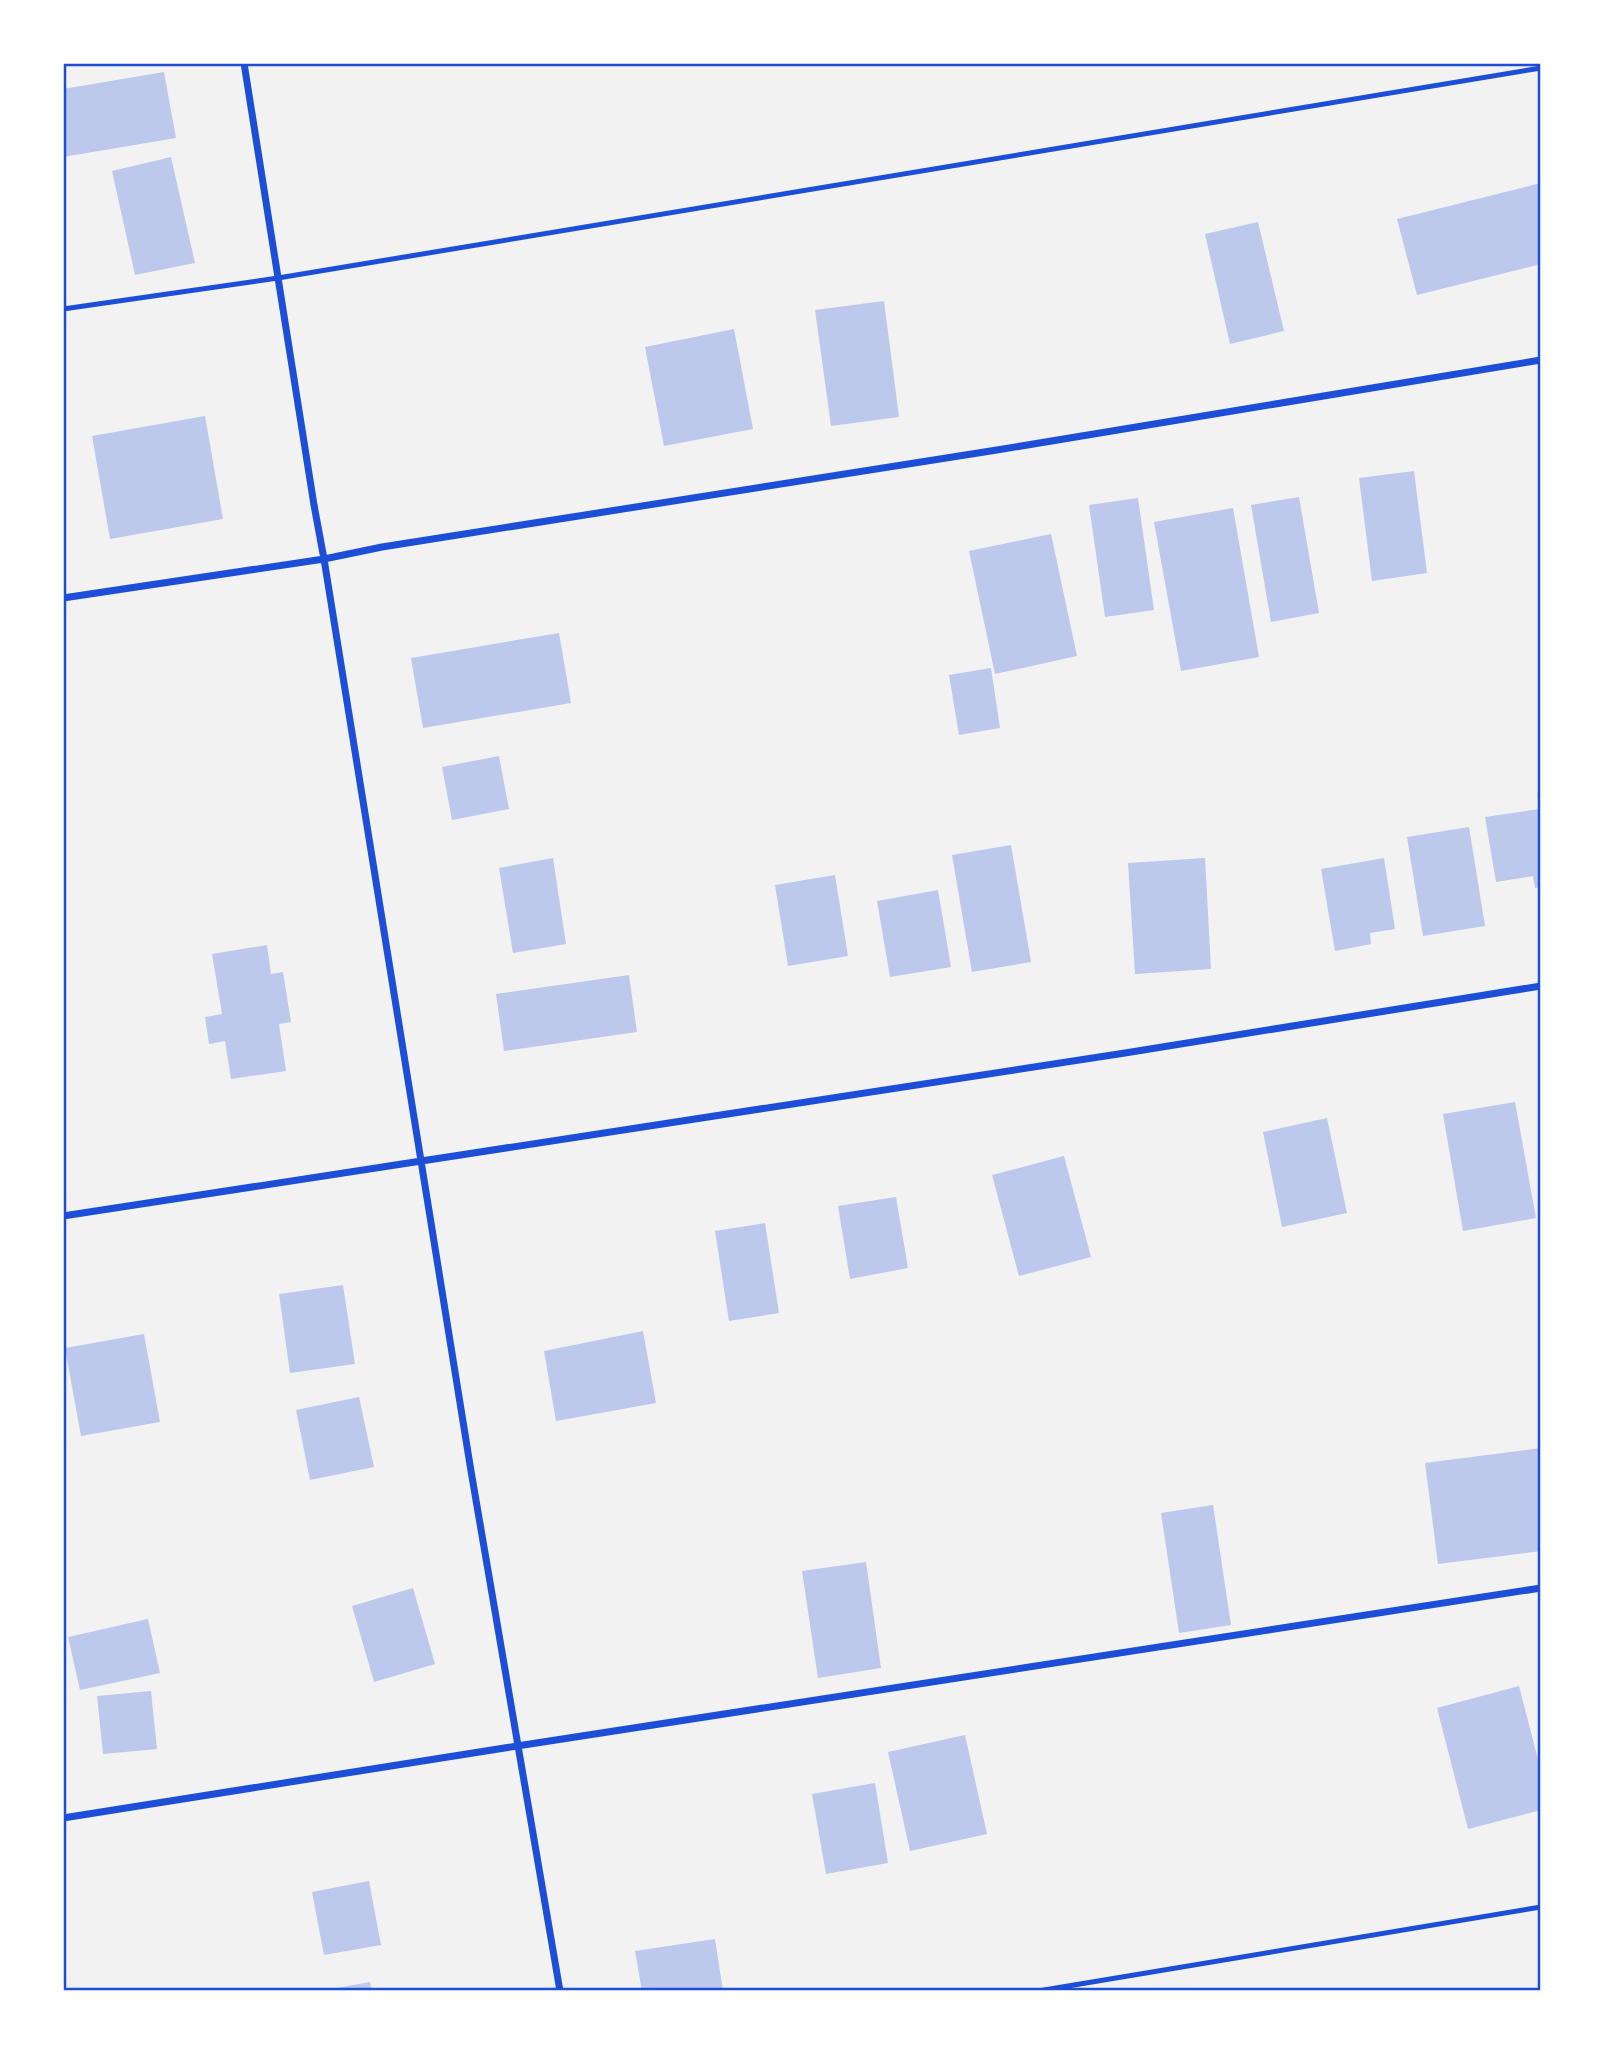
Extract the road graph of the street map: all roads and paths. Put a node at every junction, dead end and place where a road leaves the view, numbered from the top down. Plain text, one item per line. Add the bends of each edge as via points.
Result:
1 (244, 63) edge
2 (1541, 68) edge
3 (278, 278) junction
4 (63, 309) edge
5 (1541, 360) edge
6 (324, 559) junction
7 (63, 598) edge
8 (1541, 986) edge
9 (421, 1160) junction
10 (63, 1216) edge
11 (1541, 1588) edge
12 (517, 1746) junction
13 (63, 1818) edge
14 (1541, 1908) edge
15 (560, 1991) edge
16 (1038, 1991) edge

1 - 3 street
2 - 3 lane
3 - 4 lane
3 - 6 street
5 - 6 street
6 - 7 street
6 - 9 street
8 - 9 street
9 - 10 street
9 - 12 street
11 - 12 street
12 - 13 street
12 - 15 street
14 - 16 lane

